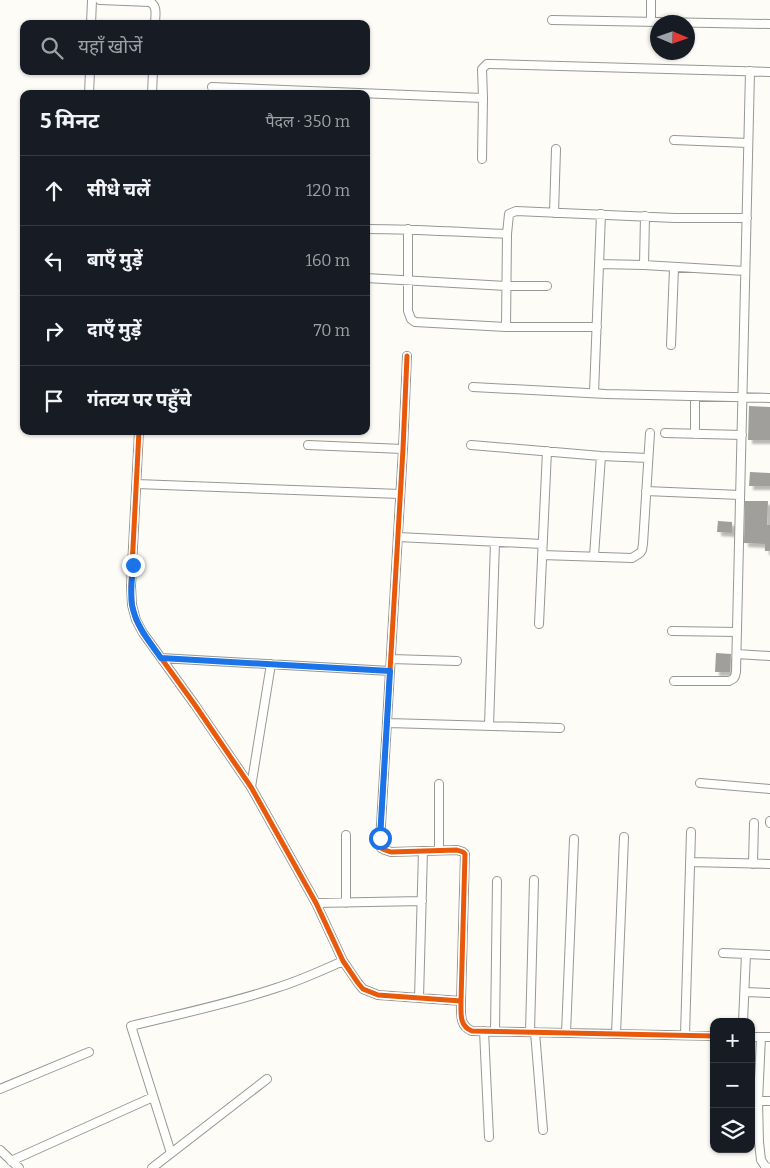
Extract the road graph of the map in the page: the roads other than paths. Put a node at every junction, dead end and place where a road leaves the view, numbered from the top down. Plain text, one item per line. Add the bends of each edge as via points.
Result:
1 (92, 0) edge
2 (100, 0) edge
3 (651, 0) edge
4 (650, 15) edge
5 (91, 20) edge
6 (154, 20) edge
7 (552, 20) dead end
8 (650, 21) edge
9 (695, 22) edge
10 (770, 24) edge
11 (750, 72) junction
12 (770, 72) edge
13 (90, 75) edge
14 (153, 75) edge
15 (212, 87) dead end
16 (89, 90) edge
17 (152, 90) edge
18 (286, 90) edge
19 (370, 93) edge
20 (483, 98) junction
21 (674, 140) dead end
22 (748, 142) junction
23 (556, 149) dead end
24 (482, 159) dead end
25 (554, 213) junction
26 (601, 214) junction
27 (645, 216) junction
28 (746, 218) junction
29 (370, 229) edge
30 (408, 229) junction
31 (507, 234) junction
32 (599, 264) junction
33 (644, 265) junction
34 (674, 268) junction
35 (746, 271) junction
36 (370, 278) edge
37 (408, 280) junction
38 (506, 286) junction
39 (547, 286) dead end
40 (506, 327) junction
41 (596, 327) junction
42 (671, 345) dead end
43 (407, 356) dead end
44 (473, 387) dead end
45 (594, 393) junction
46 (695, 396) junction
47 (742, 397) junction
48 (770, 398) edge
49 (650, 433) dead end
50 (665, 433) dead end
51 (695, 434) junction
52 (742, 434) junction
53 (138, 435) edge
54 (308, 445) dead end
55 (471, 445) dead end
56 (403, 449) junction
57 (547, 451) junction
58 (601, 456) junction
59 (648, 458) junction
60 (137, 484) junction
61 (646, 491) junction
62 (400, 494) junction
63 (740, 495) junction
64 (398, 537) junction
65 (495, 542) junction
66 (542, 544) junction
67 (542, 555) junction
68 (594, 556) junction
69 (539, 624) dead end
70 (672, 631) dead end
71 (737, 632) junction
72 (737, 654) junction
73 (770, 656) edge
74 (161, 658) junction
75 (391, 659) junction
76 (457, 661) dead end
77 (271, 664) junction
78 (390, 671) junction
79 (674, 681) dead end
80 (388, 723) junction
81 (489, 726) junction
82 (560, 728) dead end
83 (700, 782) dead end
84 (439, 784) dead end
85 (251, 787) junction
86 (770, 789) edge
87 (754, 823) dead end
88 (691, 832) dead end
89 (346, 835) dead end
90 (624, 837) dead end
91 (574, 839) dead end
92 (439, 850) junction
93 (423, 851) junction
94 (690, 862) junction
95 (754, 864) junction
96 (770, 864) edge
97 (534, 880) dead end
98 (497, 881) dead end
99 (422, 901) junction
100 (346, 903) junction
101 (316, 904) junction
102 (723, 953) dead end
103 (746, 954) junction
104 (770, 955) edge
105 (343, 961) junction
106 (745, 992) junction
107 (770, 993) edge
108 (419, 998) junction
109 (461, 1001) junction
110 (743, 1018) edge
111 (484, 1031) junction
112 (495, 1032) junction
113 (533, 1032) junction
114 (566, 1033) junction
115 (616, 1034) junction
116 (685, 1035) junction
117 (710, 1036) edge
118 (755, 1037) edge
119 (761, 1037) junction
120 (770, 1037) edge
121 (89, 1052) dead end
122 (267, 1080) dead end
123 (0, 1088) edge
124 (153, 1097) junction
125 (758, 1101) junction
126 (770, 1101) edge
127 (543, 1130) dead end
128 (489, 1137) dead end
129 (0, 1150) edge
130 (171, 1153) junction
131 (11, 1161) junction
132 (19, 1168) edge
133 (152, 1168) edge
134 (769, 1168) edge

1 - 5 street
2 - 6 street via 153,3
3 - 4 street
7 - 8 street
9 - 10 street
11 - 12 street
11 - 20 street via 490,64 482,69
11 - 22 street
13 - 16 street
14 - 17 street
15 - 18 street
19 - 20 street
20 - 24 street
21 - 22 street
22 - 28 street
23 - 25 street
25 - 26 street
25 - 31 street via 512,212
26 - 27 street
26 - 32 street
27 - 28 street
27 - 33 street
28 - 35 street
29 - 30 street
30 - 31 street
30 - 37 street
31 - 38 street
32 - 33 street
32 - 41 street
33 - 34 street
34 - 35 street
34 - 42 street
35 - 47 street
36 - 37 street
37 - 38 street
37 - 40 street via 408,311 415,322
38 - 39 street
38 - 40 street
40 - 41 street
41 - 45 street
43 - 56 street
44 - 45 street
45 - 46 street
46 - 47 street
46 - 51 street
47 - 48 street
47 - 52 street
49 - 59 street
50 - 51 street
51 - 52 street
52 - 63 street
53 - 60 street
54 - 56 street
55 - 57 street
56 - 62 street
57 - 58 street
57 - 66 street
58 - 59 street
58 - 68 street
59 - 61 street
60 - 62 street
60 - 74 street via 132,605 143,633
61 - 63 street
61 - 68 street via 640,553 632,558
62 - 64 street
63 - 71 street
64 - 65 street
64 - 75 street
65 - 66 street
65 - 81 street
66 - 67 street
67 - 68 street
67 - 69 street
70 - 71 street
71 - 72 street
72 - 73 street
72 - 79 street via 734,680
74 - 77 street
74 - 85 street
75 - 76 street
75 - 78 street
77 - 78 street
77 - 85 street
78 - 80 street
80 - 81 street
80 - 93 street via 381,848 391,852
81 - 82 street
83 - 86 street
84 - 92 street
85 - 101 street
87 - 95 street
88 - 94 street
89 - 100 street
90 - 115 street
91 - 114 street
92 - 93 street
92 - 109 street via 465,854
93 - 99 street
94 - 95 street
94 - 116 street
95 - 96 street
97 - 113 street
98 - 112 street
99 - 100 street
99 - 108 street
100 - 101 street
101 - 105 street
102 - 103 street
103 - 104 street
103 - 106 street
105 - 108 street via 363,989 378,995
105 - 124 street via 233,1001 131,1026
106 - 107 street
106 - 110 street
108 - 109 street
109 - 111 street via 465,1028
111 - 112 street
111 - 128 street
112 - 113 street
113 - 114 street
113 - 127 street
114 - 115 street
115 - 116 street
116 - 117 street
118 - 119 street
119 - 120 street
119 - 125 street
121 - 123 street
122 - 130 street
124 - 130 street
124 - 131 street
125 - 126 street
125 - 134 street via 760,1154 763,1164
129 - 131 street
130 - 133 street
131 - 132 street

